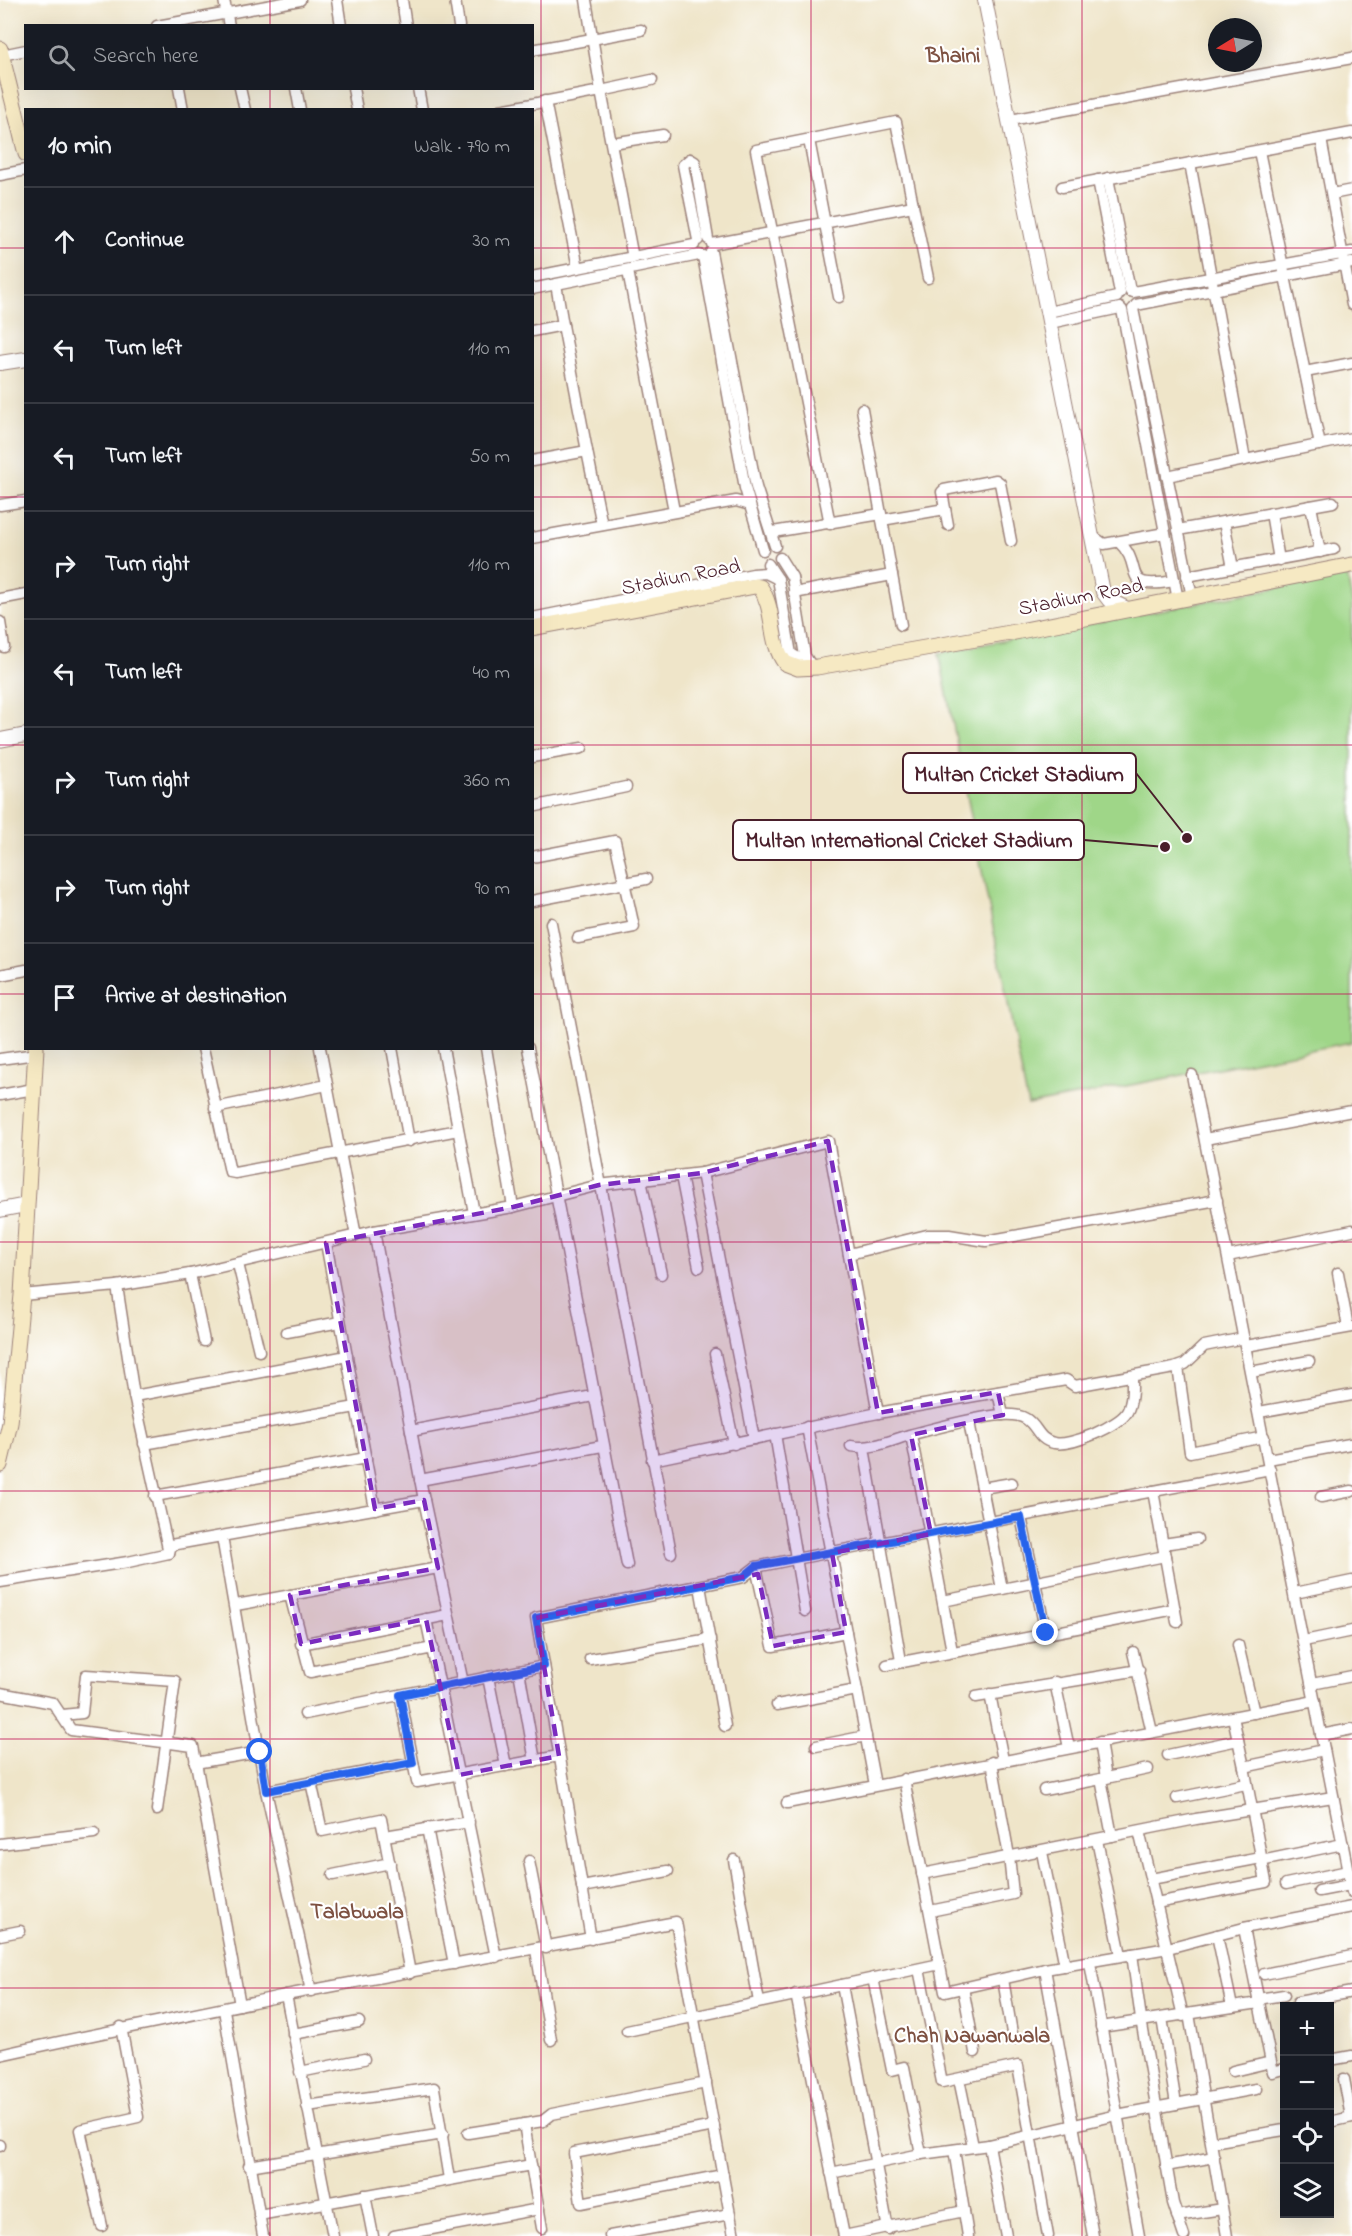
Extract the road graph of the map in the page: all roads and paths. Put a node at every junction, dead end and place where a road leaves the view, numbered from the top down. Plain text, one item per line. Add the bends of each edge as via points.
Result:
1 (224, 0) edge
2 (300, 0) edge
3 (337, 0) edge
4 (402, 0) edge
5 (455, 0) edge
6 (586, 0) edge
7 (986, 0) edge
8 (226, 12) junction
9 (167, 24) edge
10 (229, 24) edge
11 (341, 24) edge
12 (406, 24) edge
13 (459, 24) edge
14 (641, 30) dead end
15 (592, 39) junction
16 (24, 50) edge
17 (534, 50) edge
18 (1, 52) edge
19 (1352, 58) edge
20 (652, 80) dead end
21 (4, 86) edge
22 (179, 90) edge
23 (240, 90) edge
24 (296, 90) edge
25 (353, 90) edge
26 (418, 90) edge
27 (601, 91) junction
28 (545, 101) junction
29 (183, 108) edge
30 (245, 108) edge
31 (300, 108) edge
32 (357, 108) edge
33 (422, 108) edge
34 (510, 108) edge
35 (1010, 120) junction
36 (1352, 133) edge
37 (663, 135) dead end
38 (1321, 139) junction
39 (809, 140) junction
40 (612, 143) junction
41 (24, 147) edge
42 (1259, 151) junction
43 (1190, 164) junction
44 (24, 170) edge
45 (0, 175) edge
46 (1103, 179) junction
47 (1062, 187) dead end
48 (1352, 190) edge
49 (1332, 194) junction
50 (913, 206) junction
51 (825, 223) junction
52 (773, 233) junction
53 (704, 247) junction
54 (1347, 252) edge
55 (633, 258) junction
56 (1349, 264) edge
57 (1282, 265) junction
58 (578, 268) junction
59 (628, 271) junction
60 (1285, 276) junction
61 (534, 277) edge
62 (928, 278) dead end
63 (1210, 278) junction
64 (555, 284) junction
65 (534, 289) edge
66 (1213, 290) junction
67 (839, 297) dead end
68 (1126, 301) junction
69 (1352, 305) edge
70 (1049, 317) junction
71 (563, 325) junction
72 (534, 331) edge
73 (24, 359) edge
74 (0, 363) edge
75 (1352, 363) edge
76 (1305, 372) junction
77 (862, 409) dead end
78 (1352, 438) edge
79 (1320, 445) junction
80 (587, 451) junction
81 (1245, 460) junction
82 (534, 461) edge
83 (1167, 476) junction
84 (24, 501) edge
85 (1332, 502) dead end
86 (0, 505) edge
87 (750, 505) junction
88 (1311, 506) junction
89 (945, 509) junction
90 (674, 512) junction
91 (1270, 513) junction
92 (882, 517) junction
93 (1224, 522) junction
94 (830, 524) junction
95 (602, 525) junction
96 (948, 525) dead end
97 (1178, 530) junction
98 (773, 532) junction
99 (1165, 533) junction
100 (1091, 535) junction
101 (534, 538) edge
102 (1011, 541) dead end
103 (1119, 542) junction
104 (775, 546) junction
105 (1334, 549) dead end
106 (763, 550) junction
107 (1320, 552) junction
108 (780, 558) junction
109 (1279, 560) junction
110 (768, 564) junction
111 (1352, 566) edge
112 (1233, 568) junction
113 (892, 575) junction
114 (1187, 576) junction
115 (778, 579) junction
116 (1174, 581) junction
117 (795, 593) junction
118 (24, 594) edge
119 (1185, 598) junction
120 (0, 599) edge
121 (1129, 610) junction
122 (534, 618) edge
123 (0, 622) edge
124 (901, 625) dead end
125 (534, 628) edge
126 (4, 647) dead end
127 (814, 666) junction
128 (24, 735) edge
129 (0, 740) edge
130 (582, 748) dead end
131 (534, 757) edge
132 (626, 787) dead end
133 (534, 807) edge
134 (534, 857) edge
135 (646, 879) dead end
136 (624, 883) junction
137 (534, 901) edge
138 (551, 923) dead end
139 (578, 938) dead end
140 (24, 970) edge
141 (0, 975) edge
142 (203, 1050) edge
143 (320, 1050) edge
144 (392, 1050) edge
145 (443, 1050) edge
146 (486, 1050) edge
147 (528, 1050) edge
148 (36, 1051) edge
149 (0, 1059) edge
150 (1192, 1075) dead end
151 (327, 1085) junction
152 (34, 1089) junction
153 (0, 1095) edge
154 (215, 1108) junction
155 (1352, 1111) edge
156 (458, 1130) junction
157 (1204, 1139) junction
158 (409, 1141) junction
159 (339, 1154) junction
160 (702, 1173) junction
161 (681, 1176) junction
162 (641, 1180) junction
163 (600, 1185) junction
164 (555, 1196) junction
165 (1217, 1200) junction
166 (26, 1205) junction
167 (513, 1207) junction
168 (0, 1210) edge
169 (474, 1213) junction
170 (1352, 1230) edge
171 (374, 1231) junction
172 (356, 1236) junction
173 (326, 1243) junction
174 (849, 1254) junction
175 (1228, 1256) junction
176 (238, 1264) junction
177 (699, 1267) dead end
178 (1338, 1273) dead end
179 (190, 1274) junction
180 (661, 1274) dead end
181 (117, 1286) junction
182 (22, 1295) junction
183 (340, 1322) junction
184 (1350, 1327) edge
185 (287, 1332) dead end
186 (204, 1341) dead end
187 (1245, 1342) junction
188 (259, 1351) dead end
189 (715, 1354) dead end
190 (347, 1356) junction
191 (1309, 1361) dead end
192 (1178, 1367) junction
193 (1251, 1372) junction
194 (1132, 1376) junction
195 (998, 1392) junction
196 (1352, 1395) edge
197 (134, 1396) junction
198 (593, 1396) junction
199 (356, 1407) junction
200 (1259, 1412) junction
201 (878, 1413) junction
202 (1003, 1415) junction
203 (969, 1422) junction
204 (5, 1424) edge
205 (807, 1427) junction
206 (411, 1431) junction
207 (775, 1434) junction
208 (911, 1435) junction
209 (1264, 1437) junction
210 (754, 1439) junction
211 (144, 1444) junction
212 (734, 1444) junction
213 (1350, 1444) dead end
214 (602, 1446) junction
215 (851, 1446) dead end
216 (864, 1448) junction
217 (366, 1458) junction
218 (652, 1460) junction
219 (1270, 1464) junction
220 (0, 1465) edge
221 (420, 1480) junction
222 (1012, 1483) dead end
223 (982, 1488) junction
224 (1153, 1491) junction
225 (1352, 1491) edge
226 (154, 1496) junction
227 (1321, 1497) dead end
228 (424, 1500) junction
229 (375, 1509) junction
230 (1021, 1517) junction
231 (988, 1523) junction
232 (931, 1534) junction
233 (222, 1537) junction
234 (1197, 1539) dead end
235 (880, 1544) junction
236 (1164, 1550) junction
237 (832, 1552) junction
238 (169, 1553) junction
239 (671, 1553) dead end
240 (795, 1559) junction
241 (627, 1565) dead end
242 (756, 1566) junction
243 (438, 1568) junction
244 (1352, 1581) edge
245 (0, 1582) edge
246 (1035, 1582) junction
247 (700, 1586) junction
248 (1002, 1589) junction
249 (1295, 1593) junction
250 (290, 1595) junction
251 (943, 1601) junction
252 (236, 1605) junction
253 (1175, 1609) junction
254 (806, 1611) dead end
255 (448, 1615) junction
256 (426, 1619) junction
257 (1177, 1622) dead end
258 (1352, 1631) edge
259 (846, 1632) junction
260 (1046, 1633) junction
261 (710, 1639) junction
262 (1304, 1641) junction
263 (301, 1644) junction
264 (1238, 1645) dead end
265 (433, 1648) junction
266 (952, 1651) junction
267 (1133, 1652) dead end
268 (590, 1659) dead end
269 (901, 1661) junction
270 (886, 1665) dead end
271 (544, 1666) junction
272 (1139, 1670) junction
273 (519, 1671) junction
274 (1352, 1676) edge
275 (488, 1677) junction
276 (1055, 1682) junction
277 (463, 1683) junction
278 (1312, 1684) junction
279 (441, 1687) junction
280 (857, 1690) junction
281 (0, 1693) edge
282 (990, 1694) junction
283 (400, 1695) junction
284 (976, 1697) dead end
285 (1315, 1701) junction
286 (777, 1705) dead end
287 (1254, 1713) junction
288 (305, 1714) dead end
289 (63, 1715) junction
290 (1233, 1717) junction
291 (725, 1726) dead end
292 (1352, 1729) edge
293 (1152, 1732) junction
294 (1322, 1735) junction
295 (866, 1736) junction
296 (1238, 1740) junction
297 (167, 1741) junction
298 (1100, 1742) junction
299 (816, 1746) dead end
300 (1069, 1748) junction
301 (1324, 1750) junction
302 (260, 1752) junction
303 (1168, 1755) dead end
304 (560, 1756) junction
305 (535, 1761) junction
306 (998, 1761) junction
307 (195, 1763) junction
308 (413, 1763) junction
309 (506, 1766) junction
310 (1244, 1767) junction
311 (1148, 1770) dead end
312 (459, 1774) junction
313 (904, 1779) junction
314 (1104, 1779) junction
315 (311, 1782) junction
316 (1246, 1784) junction
317 (875, 1785) junction
318 (1044, 1790) dead end
319 (266, 1791) junction
320 (1334, 1797) junction
321 (1177, 1798) dead end
322 (787, 1803) dead end
323 (158, 1810) dead end
324 (1250, 1810) junction
325 (469, 1822) junction
326 (427, 1828) junction
327 (1139, 1831) junction
328 (94, 1833) dead end
329 (385, 1836) junction
330 (1112, 1836) junction
331 (1097, 1840) junction
332 (0, 1844) edge
333 (1346, 1850) edge
334 (1042, 1852) junction
335 (1009, 1856) junction
336 (734, 1860) dead end
337 (1261, 1860) junction
338 (529, 1862) dead end
339 (390, 1863) junction
340 (1348, 1870) junction
341 (668, 1871) dead end
342 (922, 1874) junction
343 (333, 1875) dead end
344 (1150, 1879) junction
345 (1286, 1884) dead end
346 (582, 1887) junction
347 (1351, 1888) edge
348 (1319, 1891) dead end
349 (1156, 1903) junction
350 (1352, 1907) edge
351 (930, 1911) junction
352 (1244, 1928) junction
353 (20, 1931) dead end
354 (0, 1935) edge
355 (1217, 1935) junction
356 (591, 1939) junction
357 (1168, 1948) junction
358 (541, 1949) junction
359 (1127, 1954) junction
360 (1352, 1956) edge
361 (496, 1957) junction
362 (1090, 1963) junction
363 (454, 1964) junction
364 (940, 1964) junction
365 (1065, 1966) junction
366 (919, 1969) junction
367 (1045, 1969) junction
368 (410, 1973) junction
369 (1264, 1974) dead end
370 (873, 1978) junction
371 (1002, 1979) junction
372 (842, 1985) junction
373 (963, 1988) junction
374 (311, 1991) junction
375 (1352, 1992) edge
376 (286, 1995) junction
377 (796, 1995) junction
378 (1284, 1995) dead end
379 (1259, 2001) junction
380 (759, 2002) junction
381 (1298, 2002) dead end
382 (240, 2005) junction
383 (1232, 2007) junction
384 (224, 2010) junction
385 (1186, 2015) junction
386 (693, 2016) junction
387 (1162, 2018) junction
388 (1141, 2019) junction
389 (359, 2022) dead end
390 (121, 2027) junction
391 (1101, 2027) junction
392 (627, 2031) dead end
393 (293, 2034) junction
394 (1013, 2039) dead end
395 (551, 2040) dead end
396 (975, 2052) dead end
397 (0, 2055) edge
398 (1352, 2056) edge
399 (364, 2059) dead end
400 (1334, 2059) edge
401 (1271, 2062) junction
402 (1280, 2070) edge
403 (1233, 2071) dead end
404 (300, 2072) junction
405 (959, 2079) junction
406 (1344, 2079) dead end
407 (706, 2083) junction
408 (1256, 2088) dead end
409 (1205, 2098) junction
410 (1176, 2104) junction
411 (307, 2106) junction
412 (1156, 2108) junction
413 (1117, 2115) junction
414 (1352, 2117) edge
415 (1334, 2121) edge
416 (524, 2124) junction
417 (1073, 2125) junction
418 (714, 2126) junction
419 (1280, 2131) edge
420 (468, 2133) dead end
421 (443, 2134) junction
422 (1032, 2136) junction
423 (1212, 2142) junction
424 (989, 2145) junction
425 (973, 2146) junction
426 (954, 2150) junction
427 (921, 2154) junction
428 (316, 2156) junction
429 (1214, 2157) junction
430 (876, 2164) junction
431 (531, 2165) junction
432 (249, 2166) junction
433 (1166, 2166) junction
434 (831, 2173) junction
435 (723, 2175) junction
436 (449, 2179) junction
437 (365, 2195) junction
438 (325, 2203) junction
439 (539, 2209) junction
440 (1222, 2209) junction
441 (964, 2211) junction
442 (730, 2214) junction
443 (259, 2215) junction
444 (1177, 2216) junction
445 (102, 2226) dead end
446 (542, 2228) dead end
447 (888, 2229) junction
448 (263, 2236) edge
449 (333, 2236) edge
450 (373, 2236) edge
451 (394, 2236) edge
452 (610, 2236) edge
453 (734, 2236) edge
454 (844, 2236) edge
455 (968, 2236) edge
456 (1006, 2236) edge
457 (1048, 2236) edge
458 (1093, 2236) edge
459 (1139, 2236) edge
460 (1184, 2236) edge
461 (1227, 2236) edge

1 - 8 street
2 - 8 street
3 - 11 street
4 - 12 street
5 - 13 street
6 - 15 street
7 - 35 street
8 - 9 street
8 - 10 street
14 - 15 street
15 - 17 street
15 - 27 street
16 - 18 street
18 - 21 main road
19 - 35 street
20 - 27 street
21 - 41 main road
22 - 29 street
23 - 30 street
24 - 31 street
25 - 32 street
26 - 33 street
27 - 28 street
27 - 40 street
28 - 34 street
28 - 58 street
35 - 70 street
36 - 38 street
37 - 40 street
38 - 42 street
38 - 49 street
39 - 50 street via 896,122
39 - 51 street
39 - 52 street via 756,150
40 - 55 street
42 - 43 street
42 - 57 street
43 - 46 street
43 - 63 street
44 - 45 street
46 - 47 street
46 - 68 street
48 - 49 street
49 - 54 street
50 - 51 street
50 - 62 street
51 - 52 street
51 - 67 street
52 - 53 street
52 - 94 street
53 - 53 street via 683,165 690,159 695,162
53 - 55 street
53 - 59 street
53 - 87 street
53 - 98 street via 756,487
54 - 56 street
54 - 57 street
55 - 58 street
56 - 60 street
56 - 69 street
57 - 60 street
57 - 63 street
58 - 61 street
59 - 64 street
59 - 90 street
60 - 66 street
60 - 76 street
63 - 66 street
63 - 68 street
64 - 65 street
64 - 71 street
66 - 68 street
66 - 81 street
68 - 70 street
68 - 83 street
68 - 99 street
70 - 100 street
71 - 72 street
71 - 80 street
73 - 74 street
75 - 76 street
76 - 79 street
77 - 92 street
78 - 79 street
79 - 81 street
80 - 82 street
80 - 95 street
81 - 83 street
83 - 97 street
84 - 86 street
85 - 88 street
87 - 90 street via 736,501
87 - 106 street
88 - 91 street
88 - 107 street
89 - 92 street
89 - 96 street
89 - 102 street via 944,490 996,480 1000,483
90 - 95 street
91 - 93 street
91 - 109 street
92 - 94 street
92 - 113 street
93 - 97 street
93 - 112 street
94 - 98 street
95 - 101 street
97 - 114 street
98 - 104 street
99 - 103 street
99 - 116 street
100 - 103 street via 1104,544
100 - 121 street via 1103,592 1109,600
103 - 116 street via 1139,581 1154,585
104 - 106 street
104 - 108 street via 781,551
105 - 107 street
106 - 110 street via 762,559
107 - 109 street
108 - 110 street
108 - 117 street via 792,577
109 - 112 street
110 - 115 street
111 - 119 main road, Stadium Road
112 - 114 street
113 - 117 street
113 - 124 street
114 - 119 street
115 - 122 street via 766,573 753,574
115 - 127 street via 791,654
116 - 119 street
117 - 127 street via 805,656
118 - 120 street
119 - 121 main road, Stadium Road
121 - 127 main road, Stadium Road
123 - 126 street
125 - 127 main road, Stadiun Road via 755,585 765,595 776,645 785,663 798,668
128 - 129 street
130 - 131 street
132 - 133 street
134 - 136 street via 615,842
135 - 136 street
136 - 137 street
136 - 139 street via 634,927
138 - 163 street
140 - 141 street
142 - 154 street
143 - 151 street
144 - 158 street
145 - 156 street
146 - 167 street
147 - 164 street
148 - 149 street
148 - 152 main road
150 - 157 street
151 - 154 street
151 - 159 street
152 - 153 street
152 - 166 main road
154 - 159 street via 230,1172
155 - 157 street
156 - 158 street
156 - 169 street
157 - 165 street
158 - 159 street
159 - 172 street
160 - 161 street
160 - 174 street via 828,1141
160 - 210 street
161 - 162 street
161 - 177 street
162 - 163 street
162 - 180 street
163 - 164 street
163 - 218 street
164 - 167 street
164 - 198 street
165 - 174 street via 986,1241 927,1235
165 - 175 street
166 - 168 street
166 - 182 main road
167 - 169 street
169 - 171 street
170 - 175 street
171 - 172 street
171 - 206 street
172 - 173 street
173 - 176 street
173 - 183 street
174 - 201 street
175 - 187 street
176 - 179 street
176 - 188 street
178 - 184 street
179 - 181 street
179 - 186 street
181 - 182 street
181 - 197 street
182 - 204 main road
183 - 185 street
183 - 190 street
184 - 187 street
187 - 192 street via 1204,1346
187 - 193 street
189 - 212 street
190 - 197 street
190 - 199 street
191 - 193 street
192 - 194 street
192 - 209 street via 1190,1452
193 - 200 street
194 - 195 street via 1075,1386 1066,1380
194 - 202 street via 1132,1396 1119,1421 1066,1444 1041,1437 1026,1416
195 - 201 street
195 - 202 street
196 - 200 street
197 - 211 street
198 - 206 street
198 - 214 street
199 - 211 street
199 - 217 street
200 - 209 street
201 - 205 street
202 - 203 street
203 - 208 street
203 - 223 street
204 - 220 main road
205 - 207 street
205 - 237 street
206 - 221 street
207 - 210 street
207 - 240 street
208 - 216 street
208 - 232 street
209 - 219 street
210 - 212 street
211 - 226 street
212 - 218 street
213 - 219 street
214 - 221 street
214 - 241 street
215 - 216 street
216 - 235 street
217 - 226 street
217 - 229 street
218 - 239 street
219 - 224 street
219 - 249 street
221 - 228 street
222 - 223 street
223 - 231 street
224 - 230 street
224 - 236 street
225 - 227 street
226 - 238 street
228 - 229 street
228 - 243 street
229 - 233 street
230 - 231 street
230 - 246 street
231 - 232 street
231 - 248 street
232 - 235 street
232 - 251 street
233 - 238 street via 171,1545
233 - 252 street
234 - 236 street
235 - 237 street
235 - 269 street
236 - 246 street
236 - 253 street
237 - 240 street
237 - 259 street
238 - 245 street
240 - 242 street
240 - 254 street
242 - 247 street via 743,1577
242 - 259 street via 773,1646
243 - 250 street
243 - 255 street
244 - 249 street
246 - 248 street
246 - 260 street
247 - 261 street
247 - 271 street via 536,1618
248 - 251 street
249 - 262 street
250 - 252 street
250 - 263 street
251 - 266 street
252 - 302 street
253 - 257 street
253 - 260 street
255 - 256 street
255 - 277 street
256 - 263 street
256 - 265 street
258 - 262 street
259 - 280 street
260 - 266 street
261 - 268 street
261 - 291 street
262 - 278 street
263 - 265 street via 310,1672
264 - 287 street
265 - 279 street
266 - 269 street
267 - 272 street
269 - 270 street
271 - 273 street
271 - 304 street
272 - 276 street
272 - 293 street
273 - 275 street
273 - 305 street
274 - 278 street
275 - 277 street
275 - 309 street
276 - 282 street
276 - 300 street
277 - 279 street
278 - 285 street
279 - 283 street
279 - 312 street
280 - 286 street
280 - 295 street
281 - 289 street via 53,1703
282 - 284 street
282 - 306 street
283 - 288 street
283 - 308 street
285 - 287 street
285 - 294 street
287 - 290 street
289 - 297 street via 71,1730
289 - 297 street via 82,1713 86,1675 175,1681
290 - 293 street
290 - 296 street
292 - 294 street
293 - 298 street
294 - 301 street
295 - 299 street
295 - 317 street
296 - 303 street
296 - 310 street
297 - 307 street via 193,1746
297 - 323 street
298 - 300 street
298 - 314 street
300 - 306 street
301 - 310 street
301 - 320 street
302 - 307 street
302 - 319 street
304 - 305 street
304 - 346 street
305 - 309 street
306 - 313 street
306 - 335 street
307 - 382 street
308 - 312 street via 417,1782
308 - 315 street
309 - 312 street
310 - 316 street
311 - 314 street
312 - 325 street
313 - 317 street
313 - 342 street
314 - 318 street
314 - 330 street
315 - 319 street
315 - 329 street via 322,1831 381,1819
316 - 321 street
316 - 324 street
317 - 322 street
319 - 374 street
320 - 324 street
320 - 333 street
324 - 327 street
324 - 337 street
325 - 326 street
325 - 361 street
326 - 329 street
326 - 363 street
327 - 330 street
327 - 344 street
328 - 332 street
329 - 339 street
330 - 331 street
331 - 334 street
331 - 359 street
333 - 337 street
333 - 340 street
334 - 335 street
334 - 365 street
335 - 342 street
335 - 351 street via 1012,1894
336 - 380 street
337 - 344 street
337 - 349 street via 1266,1882
338 - 358 street
339 - 343 street
339 - 368 street
340 - 345 street
340 - 347 street
341 - 346 street
342 - 351 street
344 - 349 street
346 - 356 street
347 - 348 street
349 - 357 street
350 - 352 street
351 - 364 street
352 - 355 street
352 - 379 street
353 - 354 street
355 - 357 street
355 - 383 street
356 - 358 street
356 - 386 street via 676,1922
357 - 359 street
357 - 385 street
358 - 361 street
358 - 395 street
359 - 362 street
359 - 388 street
360 - 369 street
361 - 363 street
362 - 365 street
362 - 391 street
363 - 368 street
364 - 366 street
364 - 373 street via 945,1992
365 - 367 street
366 - 370 street
366 - 405 street via 942,2082
367 - 371 street
367 - 417 street
368 - 374 street
370 - 372 street
370 - 427 street via 892,2070 904,2067
371 - 373 street
371 - 394 street
372 - 377 street
372 - 430 street
373 - 396 street
374 - 376 street
375 - 381 street
376 - 382 street
376 - 393 street
377 - 380 street
377 - 434 street
378 - 379 street
379 - 383 street
379 - 401 street
380 - 386 street
382 - 384 street
383 - 385 street
384 - 390 street
384 - 432 street
385 - 387 street
385 - 409 street
386 - 392 street
386 - 407 street
387 - 388 street
387 - 410 street
388 - 391 street
388 - 412 street
389 - 393 street
390 - 397 street
390 - 445 street via 138,2117 80,2130
391 - 413 street
393 - 404 street
398 - 400 street
399 - 404 street
401 - 402 street via 1273,2072
401 - 403 street
404 - 411 street
405 - 422 street via 1018,2066
405 - 425 street
406 - 414 street
407 - 416 street via 552,2114 543,2121
407 - 418 street
408 - 409 street
409 - 410 street
409 - 423 street
410 - 412 street
411 - 421 street via 434,2088
411 - 428 street
412 - 413 street
412 - 433 street
413 - 417 street
413 - 459 street
414 - 415 street
416 - 420 street
416 - 431 street
417 - 422 street
417 - 458 street
418 - 435 street
418 - 435 street via 574,2153 582,2203
419 - 423 street
421 - 428 street
421 - 436 street
422 - 424 street
422 - 457 street
423 - 429 street
424 - 425 street
424 - 456 street
425 - 426 street
426 - 427 street
426 - 441 street
427 - 430 street
428 - 432 street
428 - 438 street
429 - 433 street
429 - 440 street
430 - 434 street
430 - 447 street
431 - 436 street
431 - 439 street
432 - 443 street
433 - 444 street
434 - 454 street
435 - 442 street
436 - 437 street
437 - 438 street
437 - 450 street
438 - 443 street
438 - 449 street
439 - 446 street
439 - 451 street
440 - 444 street
440 - 461 street
441 - 447 street
441 - 455 street
442 - 452 street
442 - 453 street
443 - 448 street
444 - 460 street
447 - 454 street

